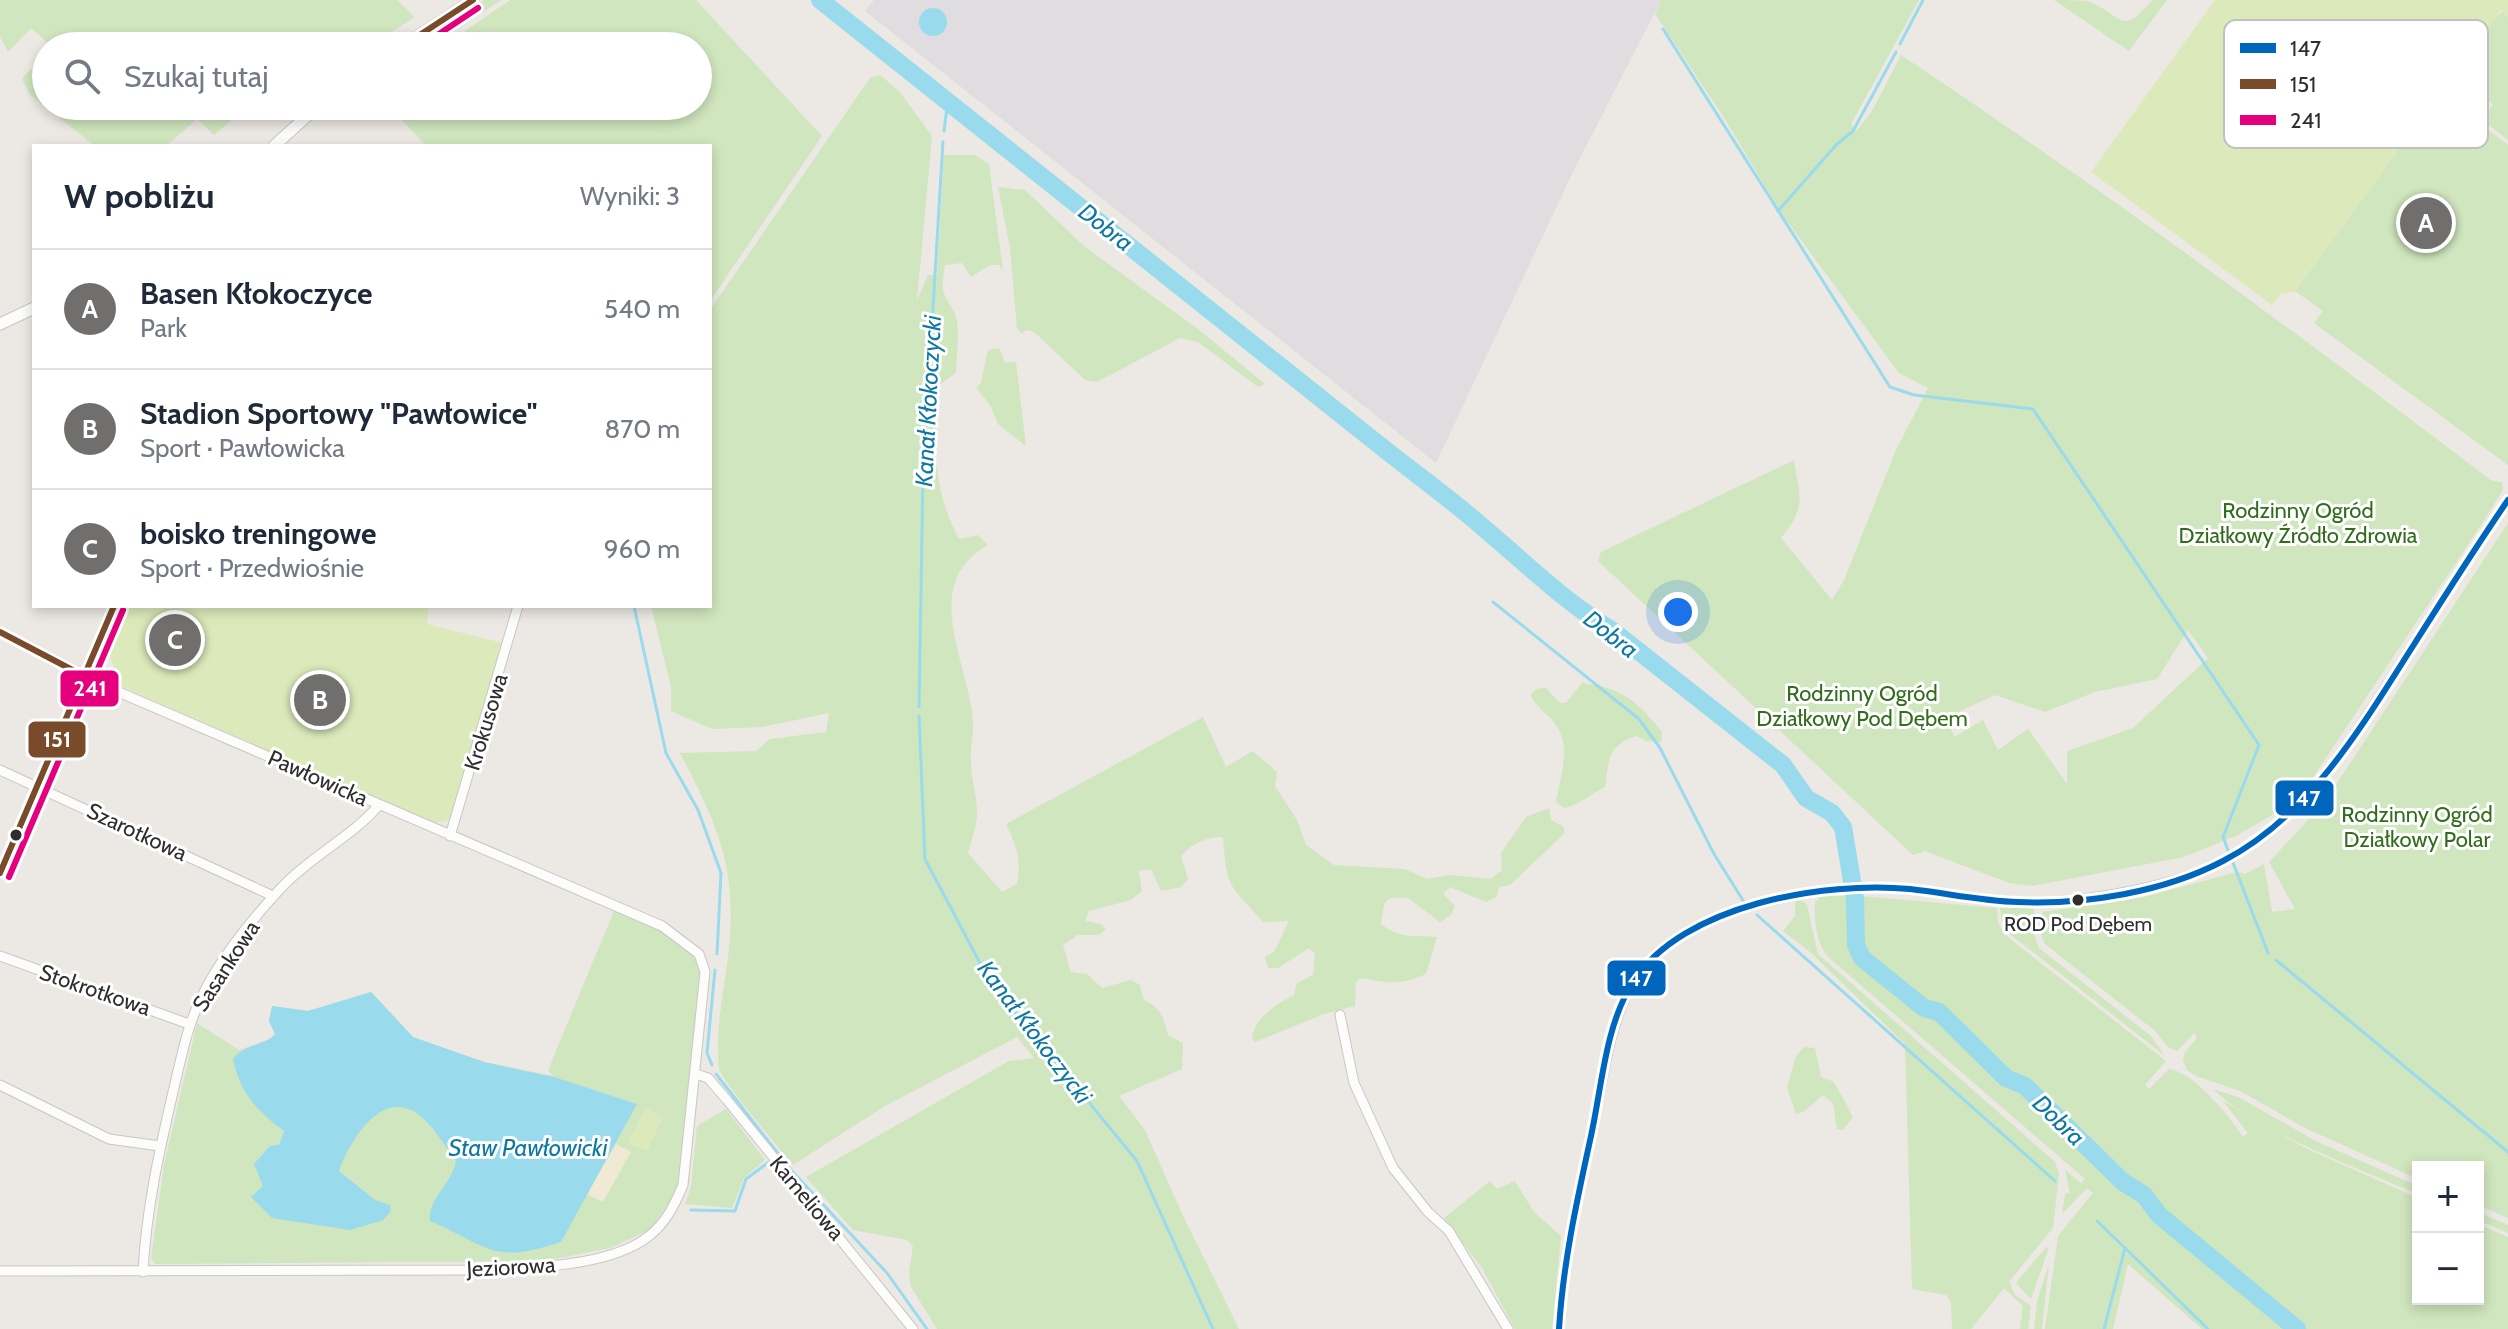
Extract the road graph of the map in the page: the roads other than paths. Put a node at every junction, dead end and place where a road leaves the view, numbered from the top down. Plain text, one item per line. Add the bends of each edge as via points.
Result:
1 (473, 0) edge
2 (424, 32) edge
3 (303, 120) edge
4 (276, 144) edge
5 (32, 309) edge
6 (0, 324) edge
7 (2508, 500) edge
8 (113, 608) edge
9 (517, 608) edge
10 (0, 632) edge
11 (84, 676) junction
12 (0, 770) edge
13 (38, 787) junction
14 (379, 805) junction
15 (450, 836) junction
16 (0, 873) edge
17 (273, 896) junction
18 (640, 916) joint
19 (0, 956) edge
20 (1340, 1015) dead end
21 (189, 1024) junction
22 (696, 1074) junction
23 (0, 1085) edge
24 (160, 1146) junction
25 (0, 1271) edge
26 (143, 1272) junction
27 (913, 1329) edge
28 (1508, 1329) edge
29 (1559, 1329) edge

1 - 2 street
3 - 4 street
5 - 6 street
7 - 29 street via 2320,785 2241,852 2173,882 2038,903 1866,887 1833,889 1770,902 1681,934 1660,950 1633,982 1614,1033 1568,1247
8 - 11 street
9 - 15 street, Krokusowa
10 - 11 street, Pawłowicka
11 - 13 street
11 - 14 street, Pawłowicka
12 - 13 street, Szarotkowa
13 - 16 street
13 - 17 street, Szarotkowa
14 - 15 street, Pawłowicka
14 - 17 street, Sasankowa
15 - 18 street, Pawłowicka
17 - 21 street, Sasankowa via 211,980
18 - 22 street, Jeziorowa via 683,940 704,964
19 - 21 street, Stokrotkowa
20 - 28 street via 1354,1083 1393,1168 1449,1231
21 - 24 street, Sasankowa
22 - 26 street, Jeziorowa via 683,1185 671,1212 637,1244 543,1267
22 - 27 street, Kameliowa via 708,1078 727,1100
23 - 24 street via 109,1139
24 - 26 street, Sasankowa
25 - 26 street, Jeziorowa

